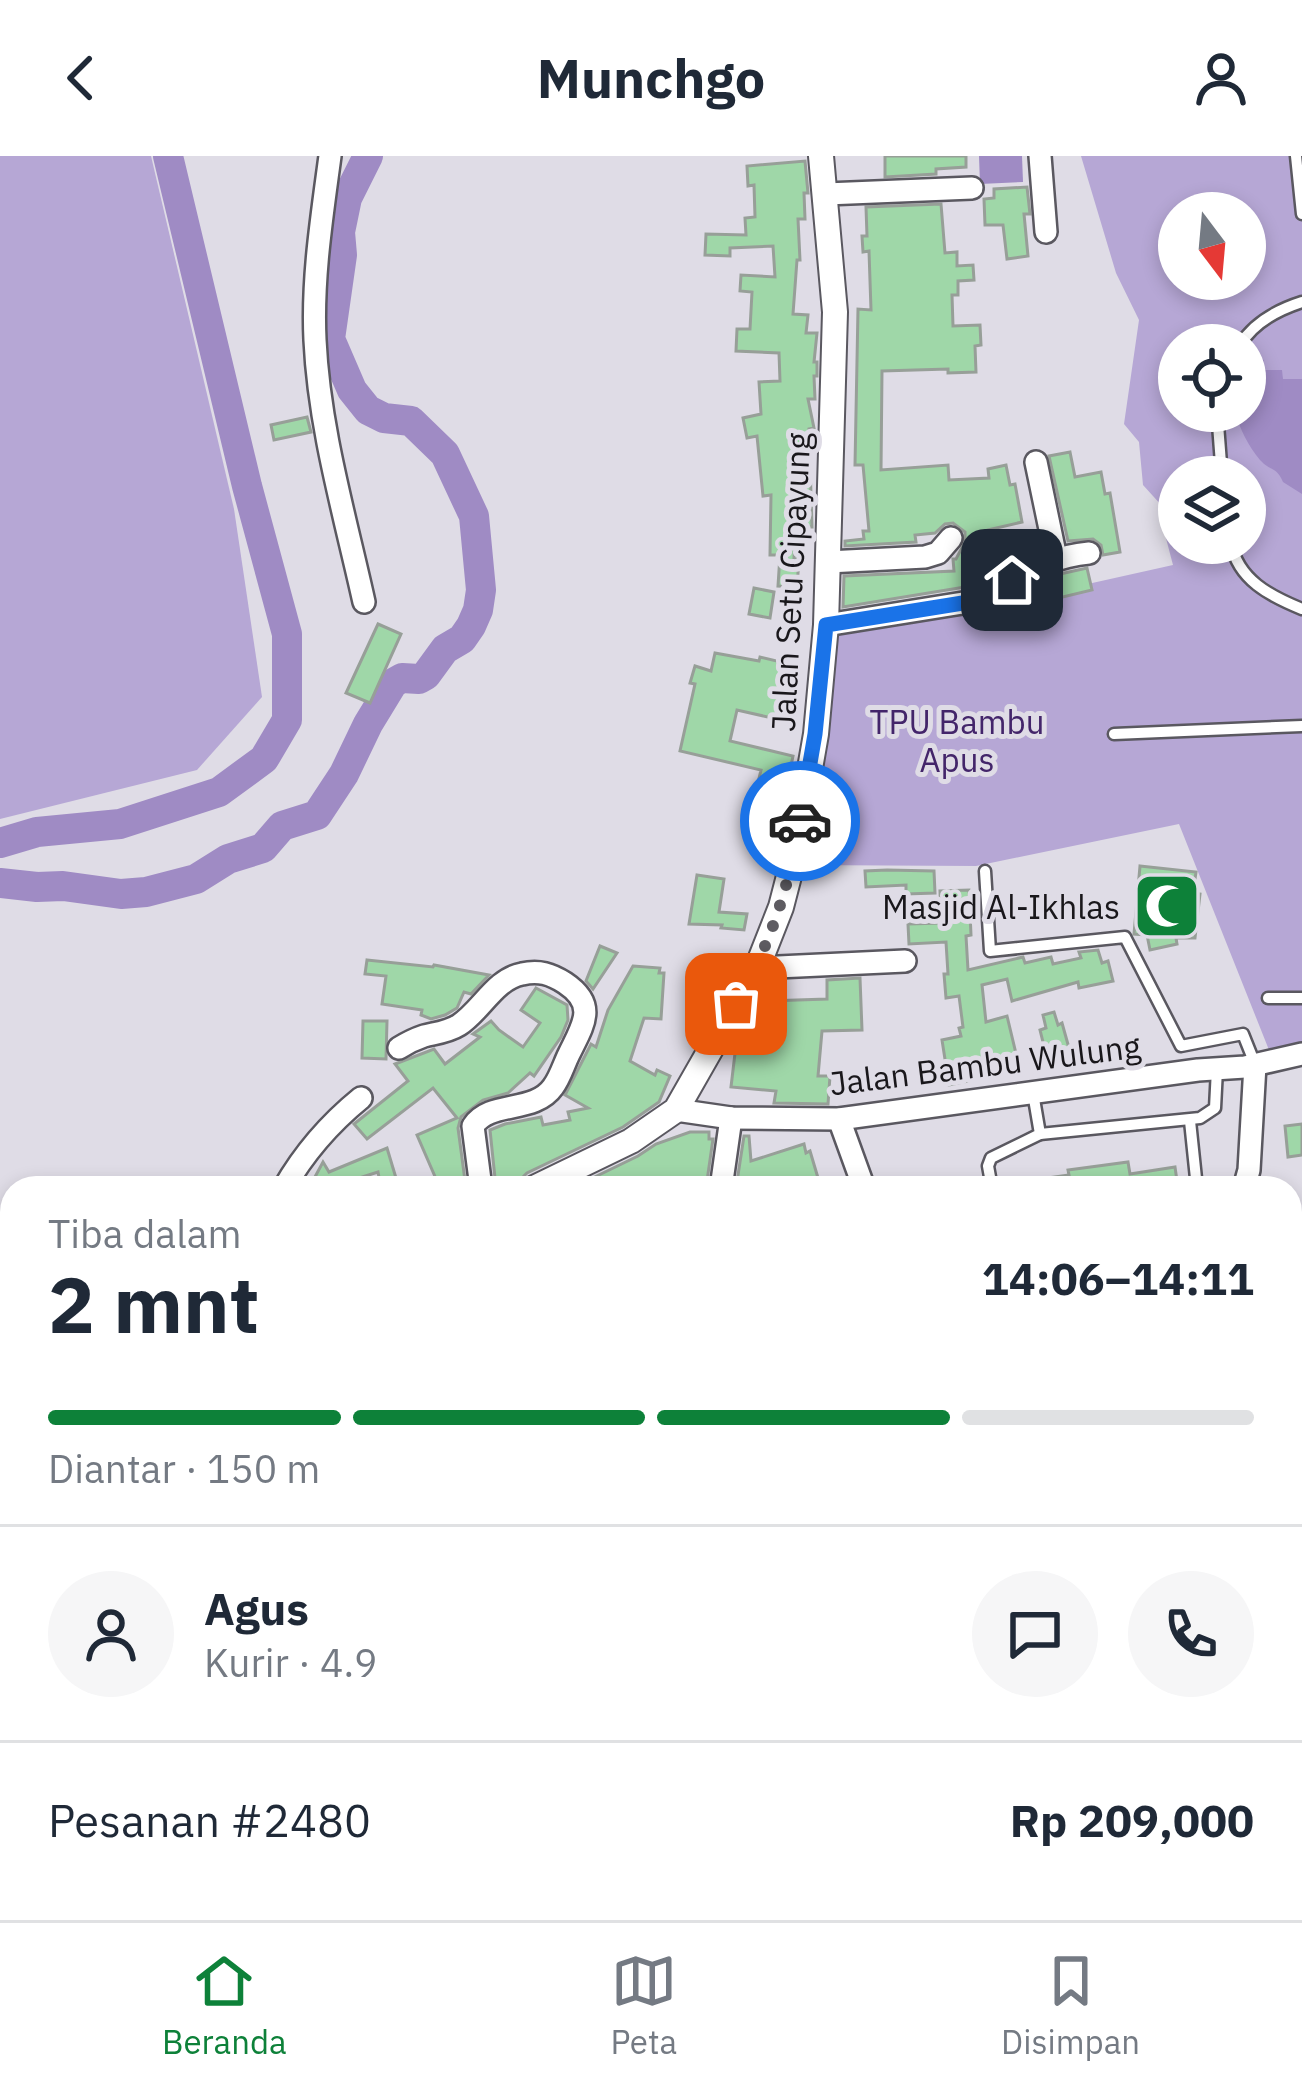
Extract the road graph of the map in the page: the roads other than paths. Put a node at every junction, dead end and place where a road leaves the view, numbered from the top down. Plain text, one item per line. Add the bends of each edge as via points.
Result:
1 (330, 156) edge
2 (821, 156) edge
3 (1040, 156) edge
4 (1296, 156) edge
5 (972, 188) dead end
6 (826, 194) junction
7 (1302, 214) edge
8 (1046, 232) dead end
9 (1302, 302) edge
10 (1259, 324) edge
11 (1036, 462) dead end
12 (951, 538) dead end
13 (1089, 553) dead end
14 (1056, 558) junction
15 (828, 562) junction
16 (1239, 564) edge
17 (364, 602) dead end
18 (1302, 608) edge
19 (826, 625) junction
20 (1302, 726) edge
21 (1114, 734) dead end
22 (985, 872) dead end
23 (905, 961) dead end
24 (757, 968) junction
25 (1268, 998) dead end
26 (1302, 998) edge
27 (399, 1048) dead end
28 (1302, 1054) edge
29 (1255, 1065) junction
30 (1217, 1069) junction
31 (1033, 1093) junction
32 (361, 1099) dead end
33 (676, 1110) junction
34 (731, 1118) junction
35 (839, 1119) junction
36 (1190, 1120) junction
37 (1040, 1134) junction
38 (291, 1176) edge
39 (479, 1176) edge
40 (559, 1176) edge
41 (724, 1176) edge
42 (860, 1176) edge
43 (990, 1176) edge
44 (1196, 1176) edge
45 (1247, 1176) edge

1 - 17 street via 315,339
2 - 6 street, Jalan Setu Cipayung
3 - 8 street
4 - 7 lane
5 - 6 street
6 - 15 street, Jalan Setu Cipayung via 835,312
9 - 10 lane
11 - 14 street
12 - 15 street via 925,556
13 - 14 street
14 - 19 street via 969,602
15 - 19 street, Jalan Setu Cipayung
16 - 18 lane via 1270,596
19 - 24 street, Jalan Setu Cipayung via 796,850
20 - 21 lane
22 - 29 lane via 989,951 1125,937 1181,1046 1243,1034
23 - 24 street
24 - 33 street, Jalan Setu Cipayung
25 - 26 lane
27 - 39 street via 454,1029 519,974 548,973 583,999 586,1017 553,1087 526,1105 477,1119
28 - 29 street, Jalan Bambu Wulung
29 - 30 street, Jalan Bambu Wulung
29 - 45 street
30 - 31 street, Jalan Bambu Wulung
30 - 36 lane via 1215,1108
31 - 35 street, Jalan Bambu Wulung
31 - 37 lane
32 - 38 street
33 - 34 street, Jalan Bambu Wulung
33 - 40 street, Jalan Setu Cipayung
34 - 35 street, Jalan Bambu Wulung
34 - 41 street
35 - 42 street
36 - 37 lane
36 - 44 lane
37 - 43 lane via 991,1158

